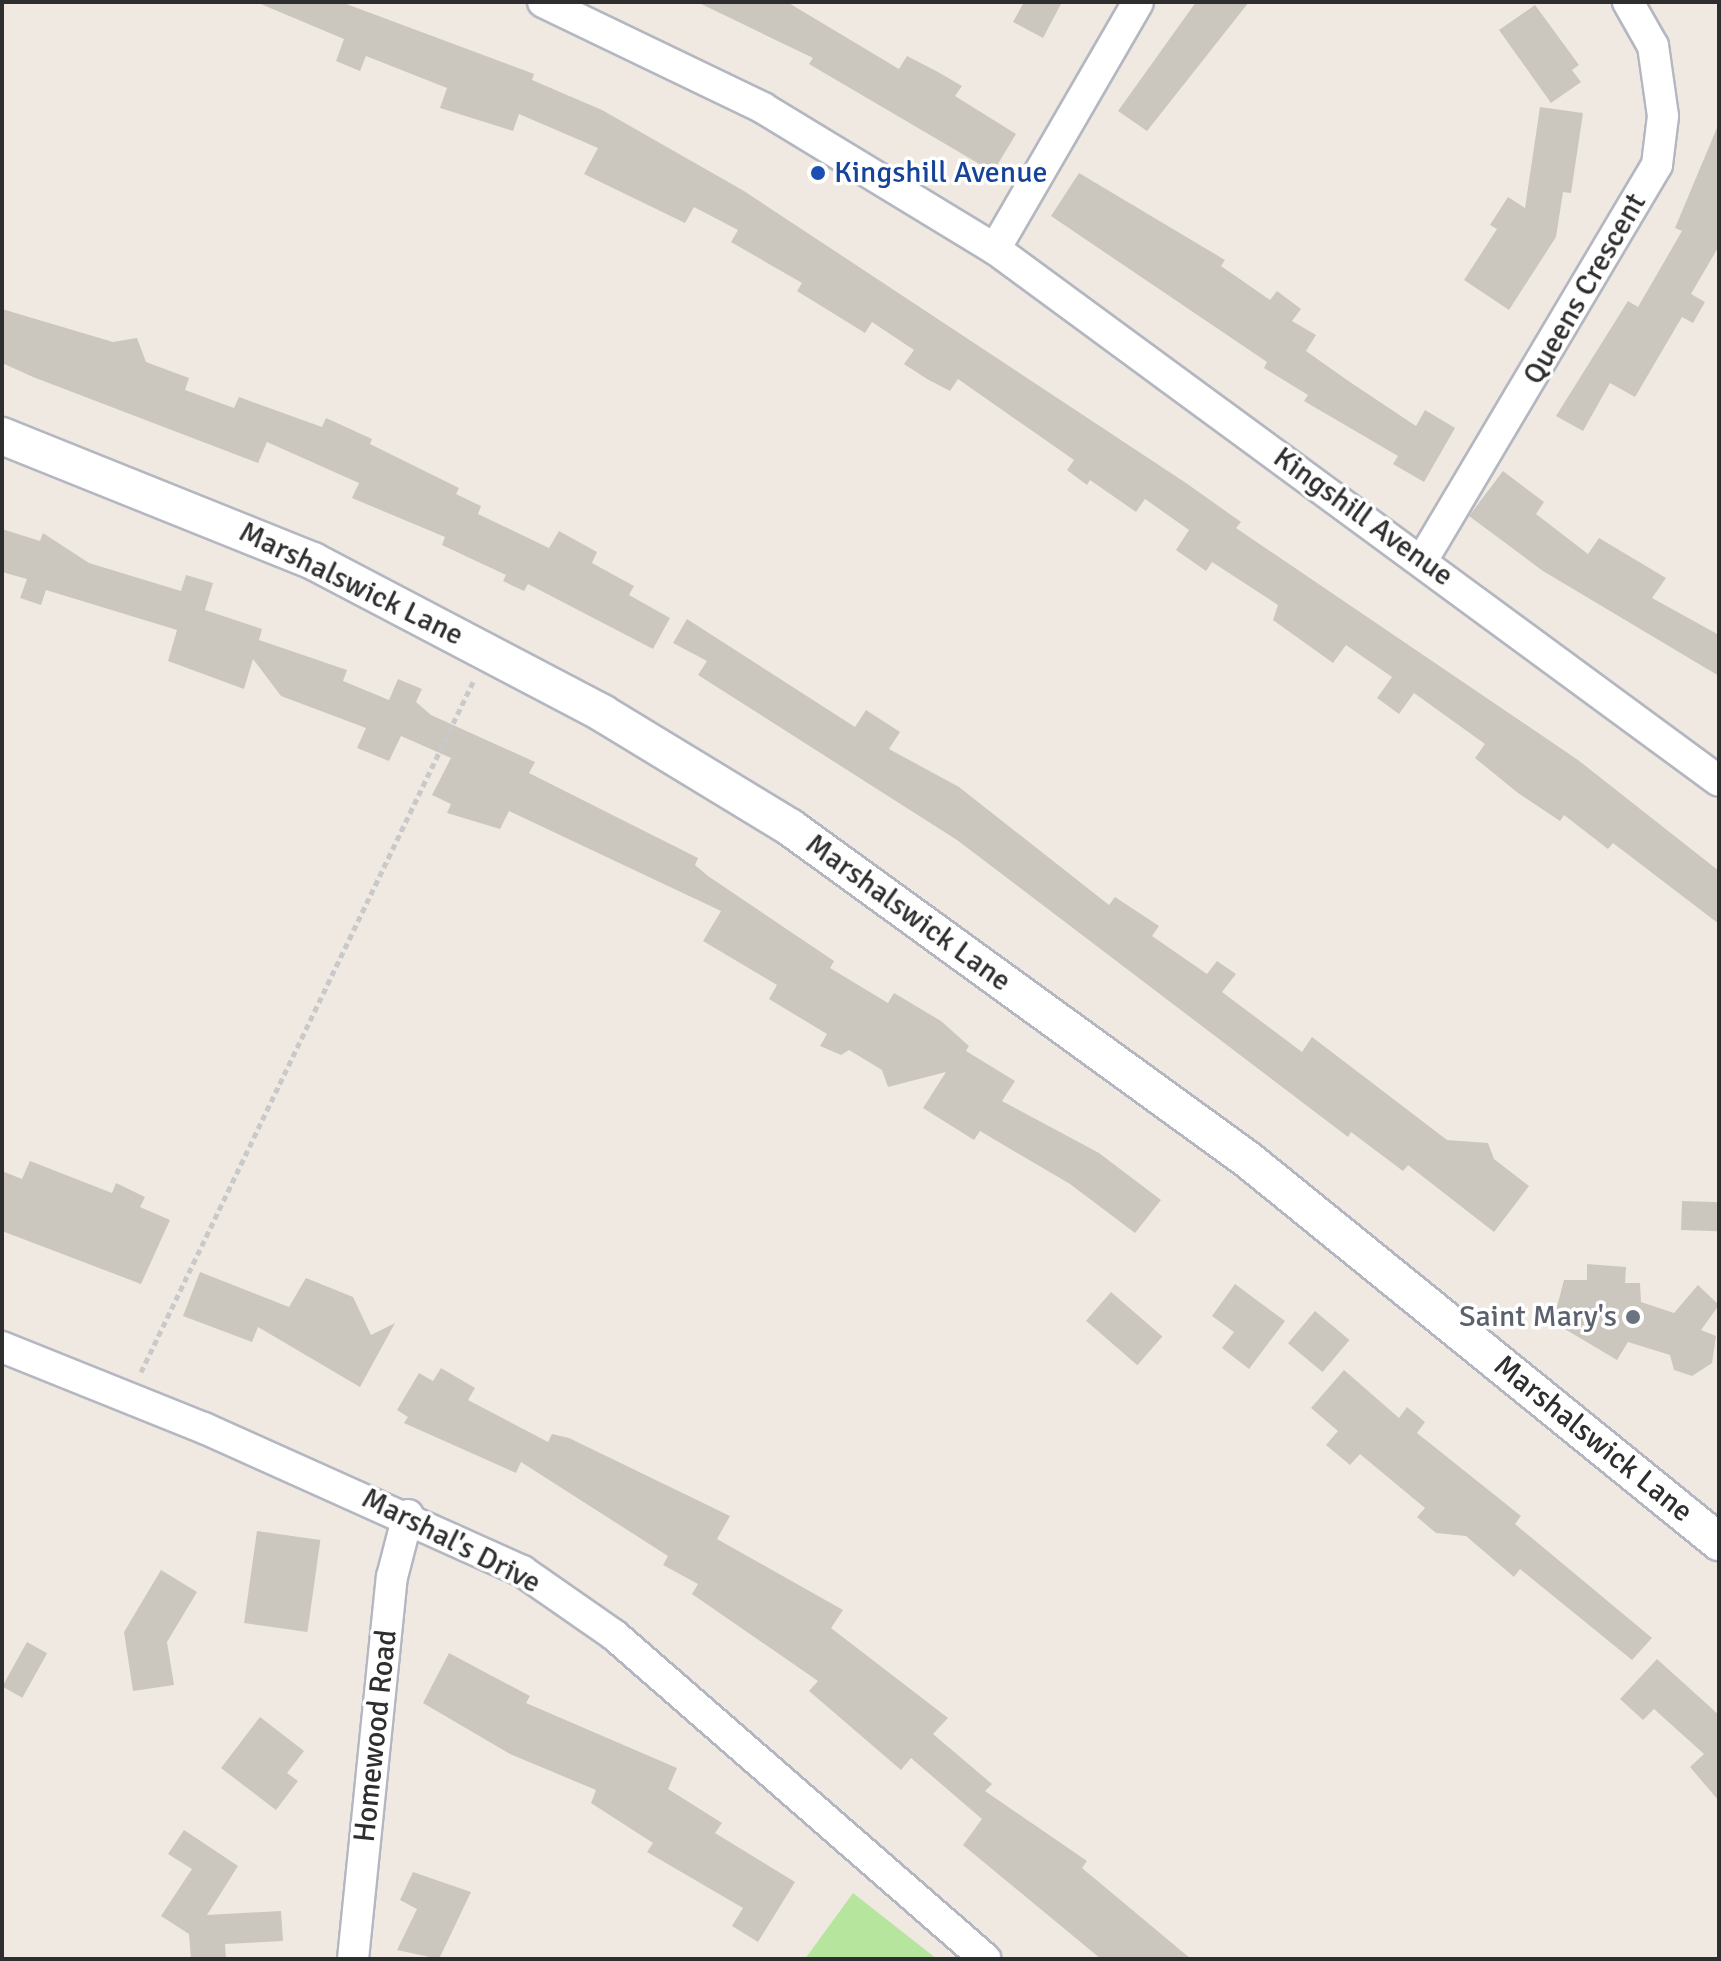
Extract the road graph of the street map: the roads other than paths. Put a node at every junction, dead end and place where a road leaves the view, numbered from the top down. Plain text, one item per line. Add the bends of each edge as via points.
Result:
1 (543, 2) edge
2 (1138, 2) edge
3 (1628, 2) edge
4 (995, 249) junction
5 (2, 436) edge
6 (1423, 559) junction
7 (1719, 781) edge
8 (2, 1347) edge
9 (408, 1515) junction
10 (1718, 1537) edge
11 (353, 1959) edge
12 (986, 1959) edge

1 - 4 street, Kingshill Avenue via 763,108
2 - 4 street
3 - 6 street, Queens Crescent via 1653,46 1663,116 1657,165
4 - 6 street, Kingshill Avenue
5 - 10 street, Marshalswick Lane via 313,561 488,651 804,837 1247,1159
6 - 7 street, Kingshill Avenue
8 - 9 street, Marshal's Drive
9 - 11 street, Homewood Road via 392,1577
9 - 12 street, Marshal's Drive via 522,1571 614,1635

